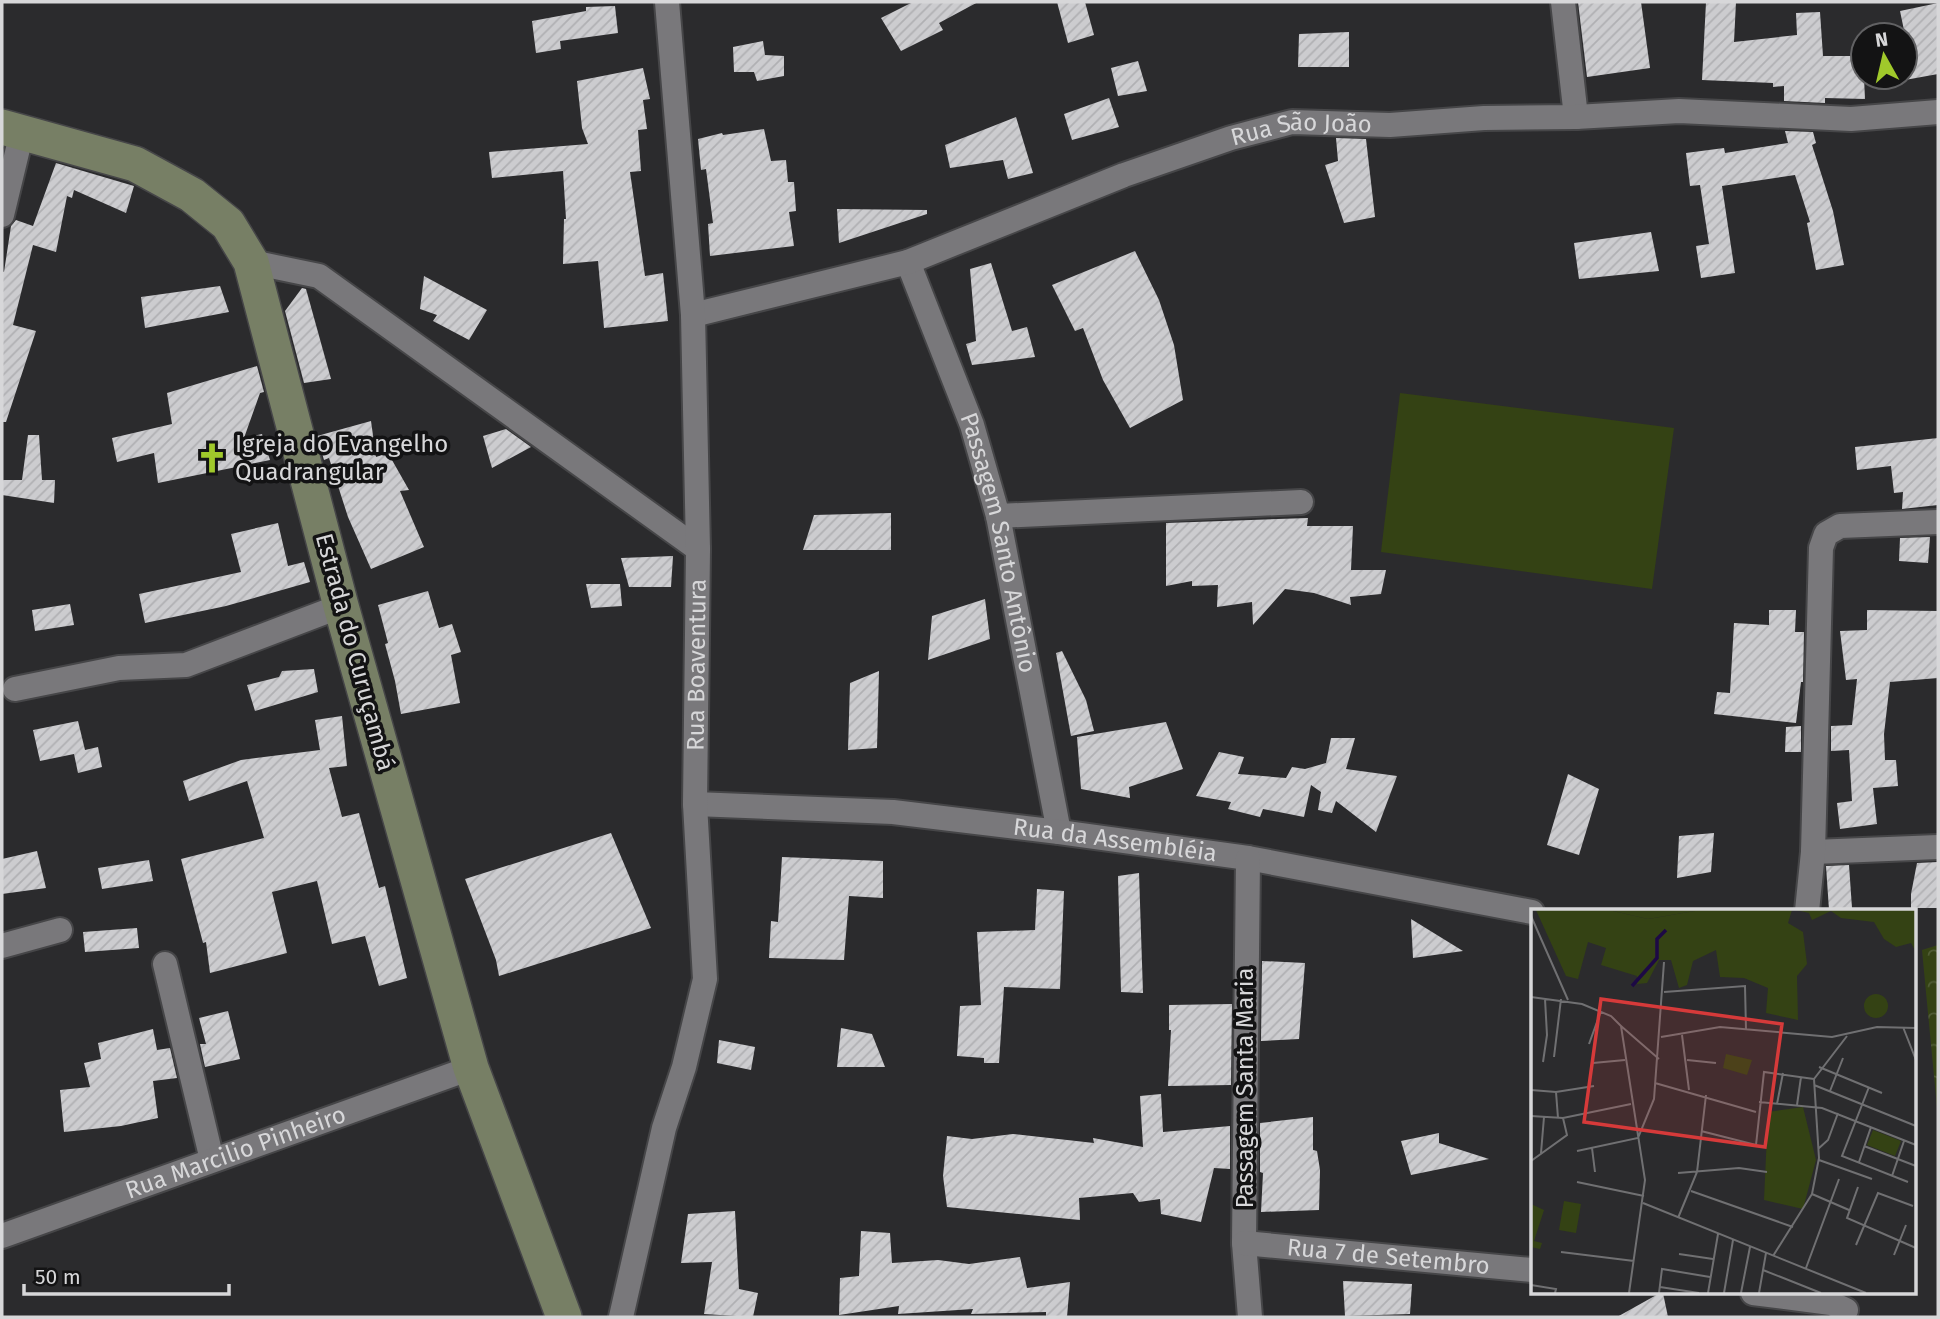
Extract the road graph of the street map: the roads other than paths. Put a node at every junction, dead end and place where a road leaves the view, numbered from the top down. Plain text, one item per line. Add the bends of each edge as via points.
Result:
1 (667, 2) edge
2 (1563, 2) edge
3 (1938, 112) edge
4 (1576, 117) junction
5 (12, 129) edge
6 (2, 215) edge
7 (251, 262) junction
8 (908, 262) junction
9 (693, 315) junction
10 (1301, 502) dead end
11 (998, 516) junction
12 (1938, 522) edge
13 (698, 549) junction
14 (341, 606) junction
15 (15, 689) dead end
16 (695, 804) junction
17 (1059, 832) junction
18 (1938, 847) edge
19 (1813, 852) junction
20 (1248, 858) junction
21 (1807, 909) edge
22 (1531, 912) edge
23 (60, 930) dead end
24 (2, 946) edge
25 (165, 964) dead end
26 (471, 1068) junction
27 (212, 1160) junction
28 (2, 1236) edge
29 (1244, 1243) junction
30 (1531, 1270) edge
31 (1761, 1294) edge
32 (1845, 1301) edge
33 (564, 1317) edge
34 (621, 1317) edge
35 (1250, 1317) edge

1 - 9 street, Rua Boaventura
2 - 4 street
3 - 4 street, Rua São João via 1851,119 1679,111
4 - 8 street, Rua São João via 1390,125 1292,122 1125,175
5 - 6 street
5 - 7 street, Estrada do Curuçambá via 135,164 192,195 228,224
7 - 13 street via 319,276
7 - 14 street, Estrada do Curuçambá
8 - 9 street, Rua São João
8 - 11 street, Passagem Santo Antônio via 972,425
9 - 13 street, Rua Boaventura
10 - 11 street
11 - 17 street, Passagem Santo Antônio
12 - 19 street via 1840,526 1826,534 1821,548
13 - 16 street, Rua Boaventura
14 - 15 street via 186,664 119,668
14 - 26 street, Estrada do Curuçambá
16 - 17 street, Rua da Assembléia via 893,812
16 - 34 street, Rua Boaventura via 705,979 664,1128
17 - 20 street, Rua da Assembléia
18 - 19 street
19 - 21 street
20 - 22 street, Rua da Assembléia
20 - 29 street, Passagem Santa Maria
23 - 24 street
25 - 27 street
26 - 27 street, Rua Marcilio Pinheiro
26 - 33 street, Estrada do Curuçambá
27 - 28 street, Rua Marcilio Pinheiro
29 - 30 street, Rua 7 de Setembro
29 - 35 street, Passagem Santa Maria
31 - 32 street

